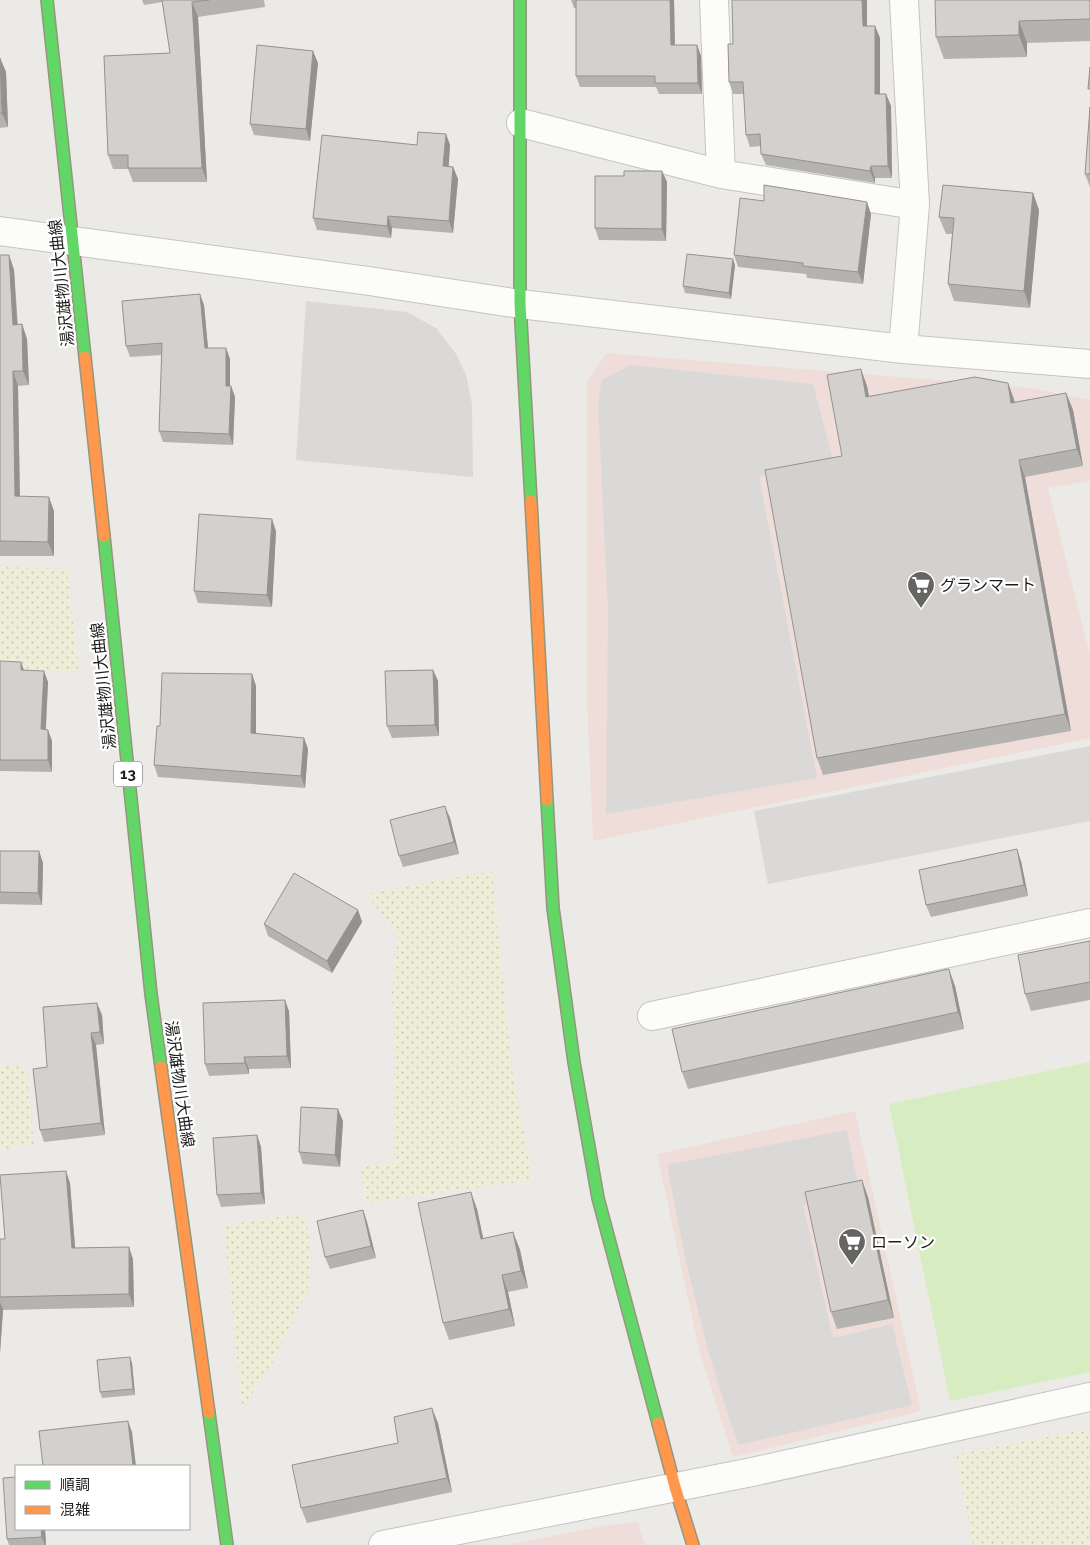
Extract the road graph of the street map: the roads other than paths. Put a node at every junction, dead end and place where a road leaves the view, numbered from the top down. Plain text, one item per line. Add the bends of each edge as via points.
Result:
1 (47, 0) edge
2 (520, 0) edge
3 (714, 0) edge
4 (904, 0) edge
5 (522, 123) junction
6 (721, 174) junction
7 (914, 205) junction
8 (0, 231) edge
9 (73, 240) junction
10 (520, 304) junction
11 (903, 349) junction
12 (1090, 364) edge
13 (1090, 923) edge
14 (652, 1016) dead end
15 (1090, 1397) edge
16 (675, 1487) junction
17 (227, 1545) edge
18 (383, 1545) edge
19 (693, 1545) edge

1 - 9 street, 湯沢雄物川大曲線 / 13
2 - 5 street
3 - 6 street
4 - 7 street
5 - 6 street
5 - 10 street
6 - 7 street
7 - 11 street
8 - 9 street
9 - 10 street
9 - 17 street, 湯沢雄物川大曲線 / 13 via 151,994
10 - 11 street
10 - 16 street via 556,927 574,1062 598,1198
11 - 12 street
13 - 14 street
15 - 16 street
16 - 18 street
16 - 19 street

